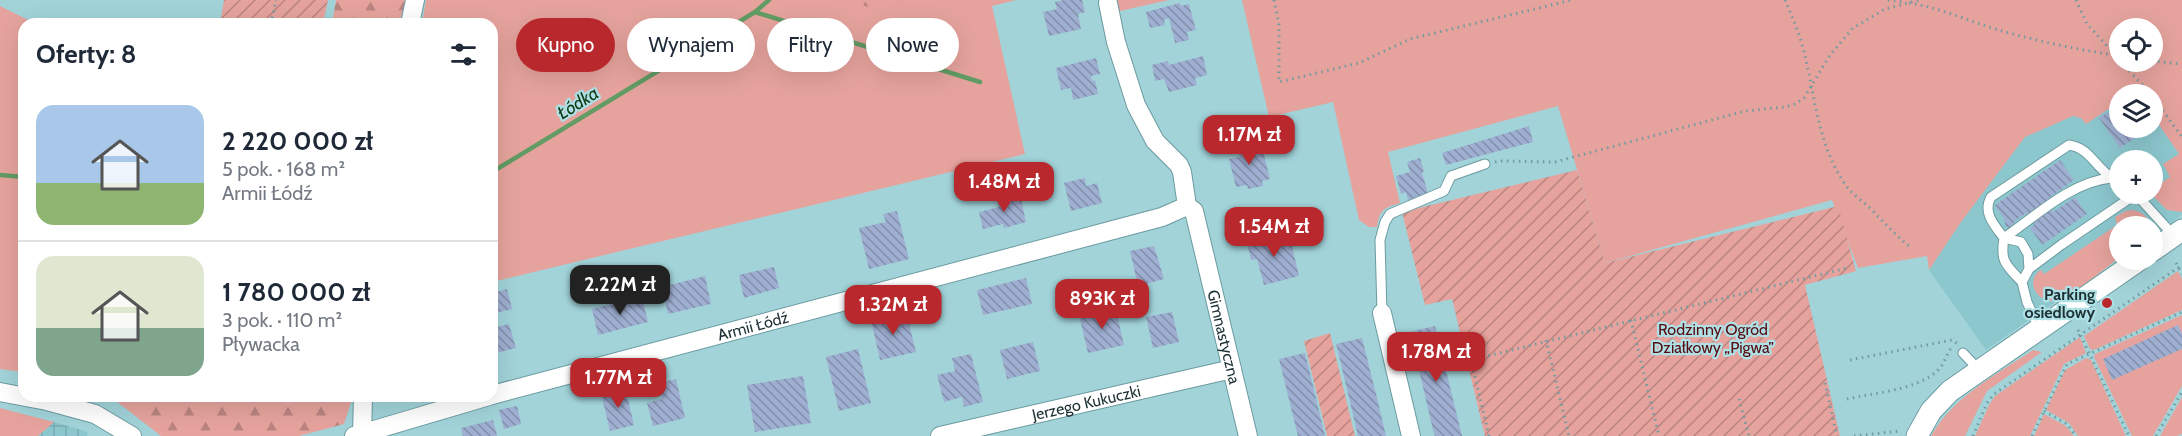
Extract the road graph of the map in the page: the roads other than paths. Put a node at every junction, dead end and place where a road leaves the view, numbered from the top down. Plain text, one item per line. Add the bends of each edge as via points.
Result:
1 (415, 0) edge
2 (1108, 3) dead end
3 (411, 18) edge
4 (1485, 165) road end
5 (2109, 174) edge
6 (2109, 180) edge
7 (2121, 204) edge
8 (2147, 204) edge
9 (1187, 206) junction
10 (2178, 233) edge
11 (2004, 238) junction
12 (2163, 243) edge
13 (2029, 269) junction
14 (2124, 270) edge
15 (2022, 282) junction
16 (1382, 313) joint
17 (2039, 328) junction
18 (1961, 350) road end
19 (1232, 369) junction
20 (1979, 370) junction
21 (0, 392) edge
22 (498, 394) edge
23 (18, 395) edge
24 (51, 402) edge
25 (363, 402) edge
26 (470, 402) edge
27 (359, 435) edge
28 (132, 436) edge
29 (940, 436) edge
30 (1248, 436) edge
31 (1411, 436) edge
32 (1917, 436) edge

1 - 3 street
2 - 9 street, Gimnastyczna via 1136,105 1155,141 1179,165
4 - 16 lane via 1451,176 1437,195 1390,214 1380,240
5 - 11 lane via 2079,146 2069,145 1991,197 1987,212
6 - 11 lane via 2089,182
7 - 13 lane
8 - 10 lane
9 - 19 street, Gimnastyczna via 1194,211
9 - 22 street, Armii Łódź via 1151,220
10 - 12 street
11 - 13 lane via 2021,242 2028,254
11 - 15 lane via 2001,255
13 - 15 lane
14 - 17 street
15 - 17 lane
16 - 31 street
17 - 20 street
18 - 20 lane
19 - 29 street, Jerzego Kukuczki
19 - 30 street, Gimnastyczna
20 - 32 street via 1941,400
21 - 23 street
24 - 28 street via 96,414
25 - 27 street
26 - 27 street, Armii Łódź

